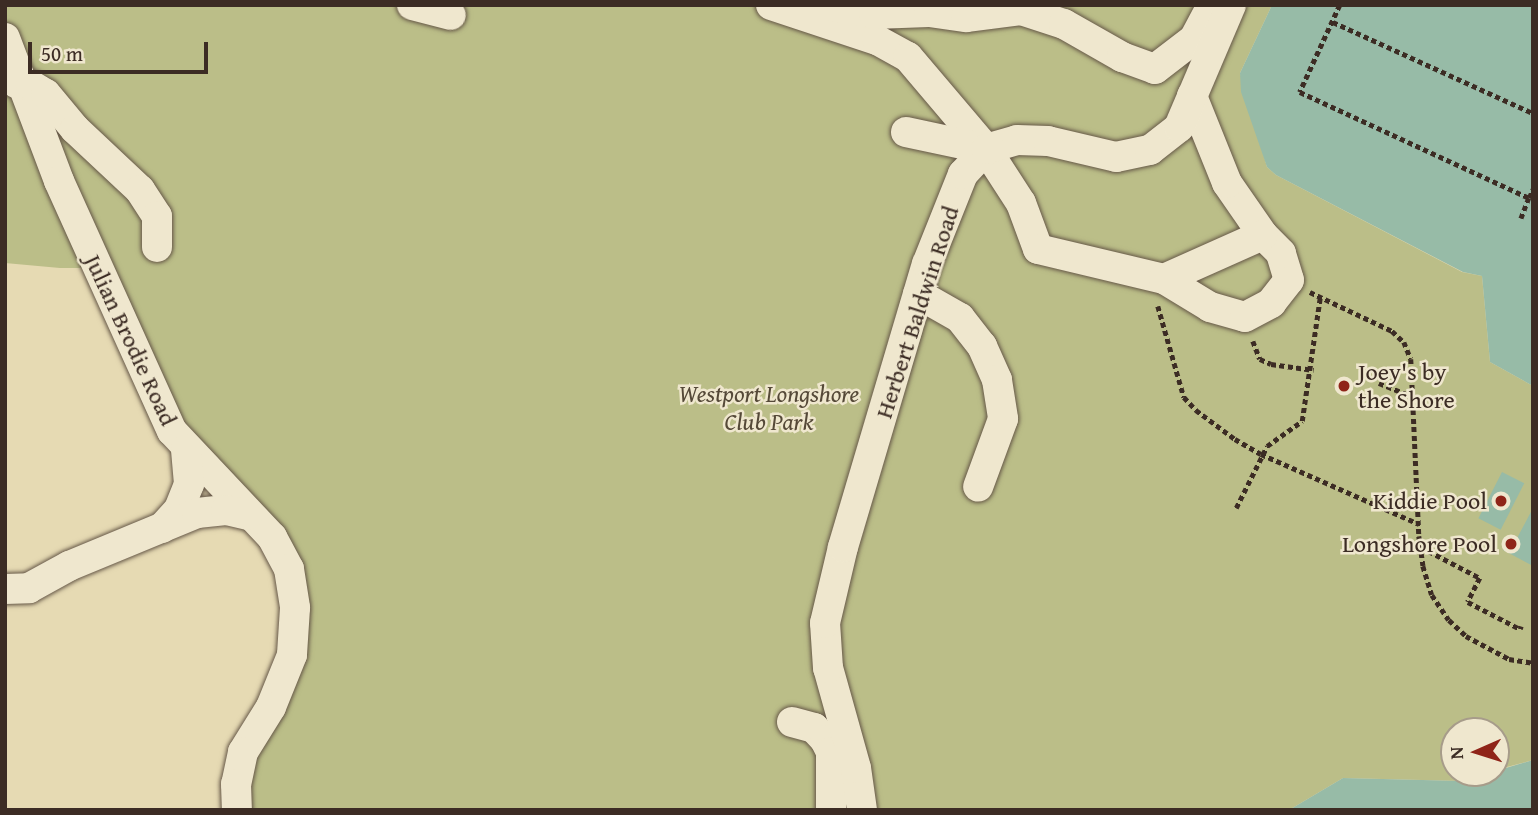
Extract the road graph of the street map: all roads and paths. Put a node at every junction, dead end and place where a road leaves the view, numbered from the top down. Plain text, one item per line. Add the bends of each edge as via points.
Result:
1 (412, 5) edge
2 (771, 5) edge
3 (829, 5) edge
4 (1212, 5) edge
5 (1231, 5) edge
6 (1340, 5) edge
7 (451, 15) dead end
8 (1332, 22) junction
9 (5, 38) edge
10 (14, 84) edge
11 (1192, 96) junction
12 (1533, 113) edge
13 (906, 132) dead end
14 (986, 149) junction
15 (1533, 189) edge
16 (1528, 198) junction
17 (1521, 219) dead end
18 (1263, 235) junction
19 (157, 247) dead end
20 (1300, 287) dead end
21 (1160, 288) junction
22 (918, 294) junction
23 (1320, 297) junction
24 (1251, 330) dead end
25 (1312, 370) junction
26 (1379, 383) dead end
27 (1413, 397) junction
28 (186, 449) junction
29 (1261, 454) junction
30 (978, 487) dead end
31 (1236, 508) dead end
32 (247, 515) junction
33 (1419, 524) junction
34 (162, 528) junction
35 (1420, 546) junction
36 (5, 589) edge
37 (1521, 626) dead end
38 (1533, 663) edge
39 (792, 722) dead end
40 (237, 810) edge
41 (831, 810) edge
42 (862, 810) edge

1 - 7 street
2 - 14 street via 877,40 908,57
3 - 4 street via 874,14 929,12 966,17 1021,10 1065,24 1122,57 1155,69 1194,38
5 - 11 street
6 - 8 path
8 - 12 path
8 - 16 path via 1300,92
9 - 10 street, Julian Brodie Road
10 - 19 street via 46,94 82,136 140,190 157,216
10 - 28 street, Julian Brodie Road via 172,431
11 - 14 street via 1179,127 1150,150 1116,157 1048,141 1017,140
11 - 18 street via 1227,183
13 - 14 street
14 - 21 street via 1021,203 1038,249
14 - 22 street, Herbert Baldwin Road via 963,174
15 - 16 path
16 - 17 path
18 - 21 street
18 - 21 street via 1281,253 1289,279 1271,303 1245,317
20 - 23 path
21 - 29 path via 1184,397 1225,432
22 - 30 street via 960,318 982,346 997,380 1003,419
22 - 42 street, Herbert Baldwin Road via 825,623 828,668 856,768
23 - 25 path
23 - 27 path via 1392,331 1404,342 1411,359
24 - 25 path via 1260,359
25 - 29 path via 1302,421 1275,438
26 - 27 path
27 - 33 path
28 - 32 street, Julian Brodie Road
28 - 34 street via 189,484 179,509
29 - 31 path
29 - 33 path
32 - 34 street via 226,510 197,513
32 - 40 street, Julian Brodie Road via 272,537 289,569 295,608 292,655 271,707 243,752 236,784
33 - 35 path
34 - 36 street via 69,566 29,588
35 - 37 path via 1480,578 1468,601
35 - 38 path via 1432,595 1449,620 1489,650
39 - 41 street via 814,728 831,752

